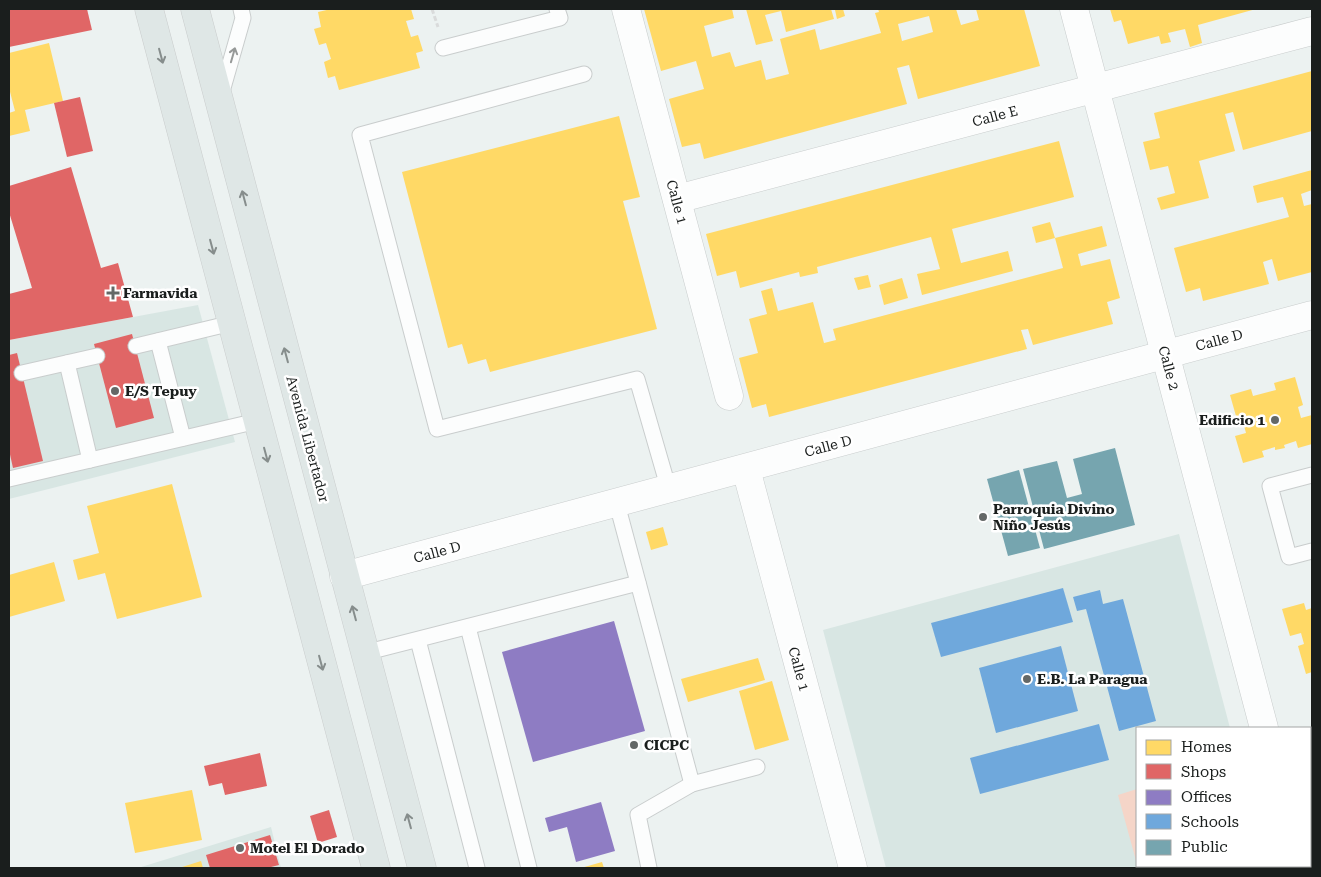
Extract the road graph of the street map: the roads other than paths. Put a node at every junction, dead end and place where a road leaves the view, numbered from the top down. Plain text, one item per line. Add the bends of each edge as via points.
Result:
1 (149, 9) edge
2 (195, 9) edge
3 (241, 9) edge
4 (557, 9) edge
5 (626, 9) edge
6 (1074, 9) edge
7 (1312, 31) edge
8 (443, 48) dead end
9 (584, 74) dead end
10 (1095, 89) junction
11 (219, 102) junction
12 (676, 199) junction
13 (1312, 315) edge
14 (232, 323) junction
15 (158, 341) junction
16 (136, 346) dead end
17 (1166, 355) junction
18 (97, 356) dead end
19 (66, 363) junction
20 (22, 374) dead end
21 (729, 396) dead end
22 (257, 420) junction
23 (183, 438) junction
24 (90, 460) junction
25 (746, 469) junction
26 (1312, 475) edge
27 (9, 479) edge
28 (668, 490) junction
29 (617, 504) junction
30 (1312, 551) edge
31 (344, 576) junction
32 (638, 583) junction
33 (302, 588) junction
34 (468, 627) junction
35 (418, 640) junction
36 (364, 653) junction
37 (1264, 727) edge
38 (757, 767) dead end
39 (692, 784) junction
40 (376, 868) edge
41 (422, 868) edge
42 (477, 868) edge
43 (529, 868) edge
44 (648, 868) edge
45 (853, 868) edge

1 -> 14 main road
2 - 11 main road, Avenida Libertador
11 -> 3 lane via 243,18
4 - 8 lane via 560,18
5 - 12 street, Calle 1
6 - 10 street, Calle 2
7 - 10 street, Calle E
9 - 28 lane via 360,135 437,429 637,379
10 - 12 street, Calle E
10 - 17 street, Calle 2
31 -> 11 main road, Avenida Libertador
12 - 21 street, Calle 1
13 - 17 street, Calle D
14 - 15 lane
14 - 22 main road
15 - 16 lane
15 - 23 lane
17 - 25 street, Calle D
17 - 37 street, Calle 2
18 - 19 lane
19 - 20 lane
19 - 24 lane
22 - 23 lane
22 -> 33 main road
23 - 24 lane
24 - 27 lane
25 - 28 street, Calle D
25 - 45 street, Calle 1
26 - 30 lane via 1270,486 1289,557
28 - 29 street, Calle D
29 - 31 street, Calle D
29 - 32 lane
31 - 33 main road
36 -> 31 main road, Avenida Libertador
32 - 34 lane
32 - 39 lane
33 -> 40 main road
34 - 35 lane
34 - 43 lane
35 - 36 lane
35 - 42 lane
41 -> 36 main road, Avenida Libertador
38 - 39 lane
39 - 44 lane via 638,815

